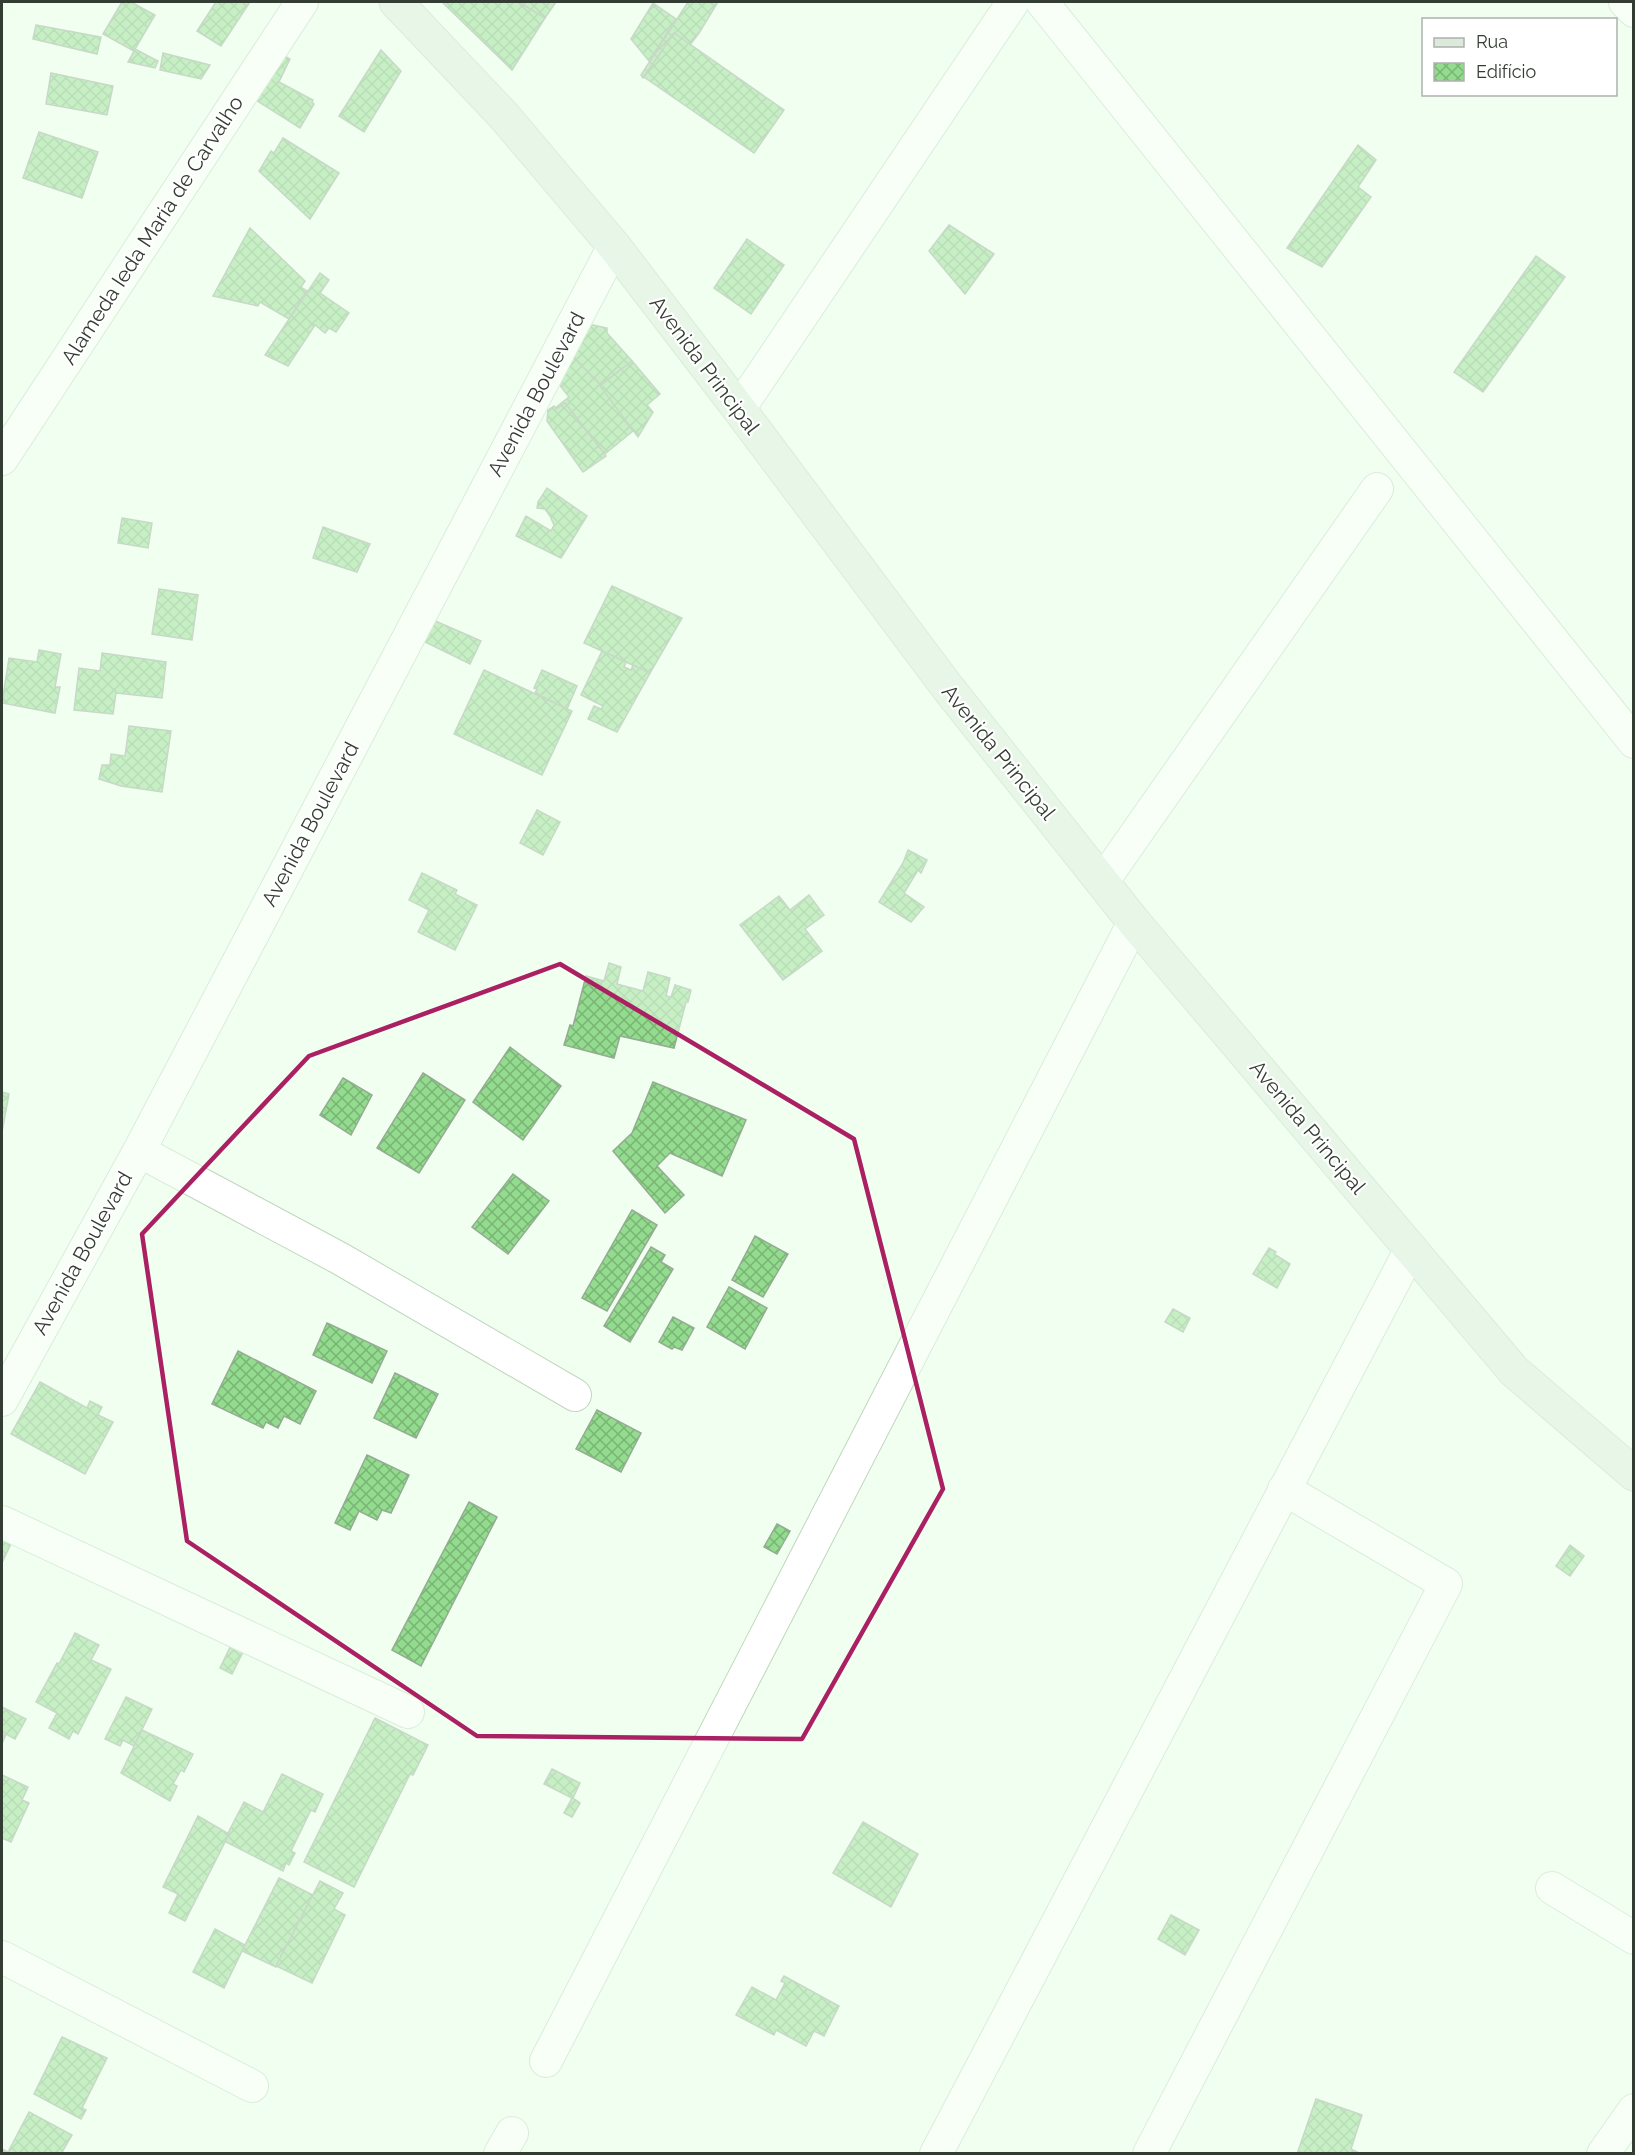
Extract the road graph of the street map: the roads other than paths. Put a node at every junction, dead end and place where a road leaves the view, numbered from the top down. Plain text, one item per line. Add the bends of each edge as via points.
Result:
1 (302, 2) edge
2 (1013, 2) edge
3 (1042, 2) edge
4 (1625, 2) edge
5 (404, 4) edge
6 (1634, 11) edge
7 (614, 246) junction
8 (739, 409) junction
9 (2, 459) edge
10 (1377, 489) dead end
11 (1634, 742) edge
12 (1103, 881) junction
13 (1134, 922) junction
14 (139, 1151) junction
15 (1411, 1249) junction
16 (575, 1395) dead end
17 (2, 1400) edge
18 (1634, 1474) edge
19 (1284, 1489) junction
20 (2, 1522) edge
21 (408, 1712) dead end
22 (1551, 1888) dead end
23 (1634, 1938) edge
24 (2, 1957) edge
25 (546, 2061) dead end
26 (252, 2086) dead end
27 (1634, 2110) edge
28 (936, 2154) edge
29 (1149, 2154) edge
30 (1603, 2154) edge

1 - 9 street, Alameda Ieda Maria de Carvalho
2 - 8 street
3 - 11 street
4 - 6 street
5 - 7 street, Avenida Principal
7 - 8 street, Avenida Principal
7 - 14 street, Avenida Boulevard
8 - 12 street, Avenida Principal via 948,688
10 - 12 street
12 - 13 street, Avenida Principal
13 - 15 street, Avenida Principal
13 - 25 street
14 - 16 street via 339,1258
14 - 17 street, Avenida Boulevard
15 - 18 street, Avenida Principal via 1514,1371
15 - 19 street
19 - 28 street
19 - 29 street via 1446,1584
20 - 21 street
22 - 23 street
24 - 26 street
27 - 30 street

